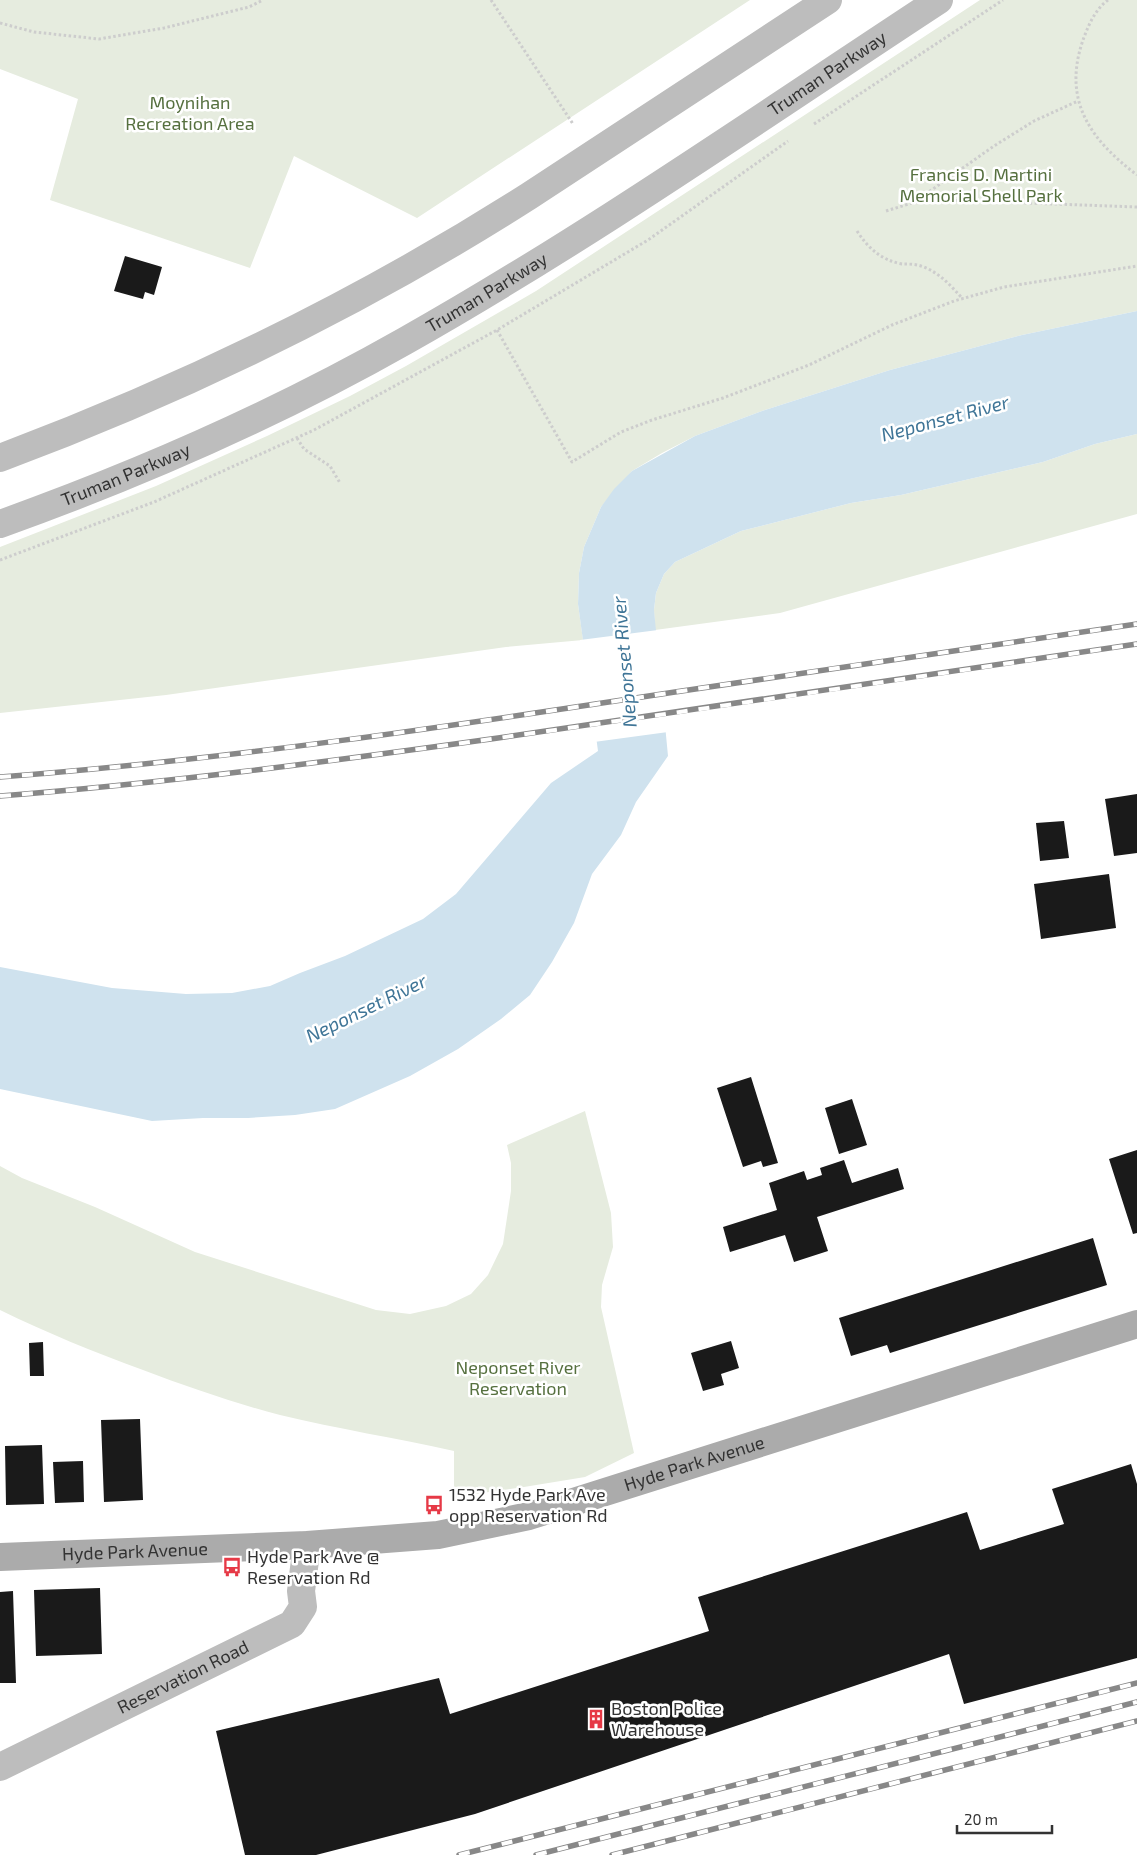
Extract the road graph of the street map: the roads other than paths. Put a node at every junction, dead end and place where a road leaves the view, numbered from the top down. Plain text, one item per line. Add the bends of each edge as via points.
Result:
1 (828, 0) edge
2 (939, 0) edge
3 (0, 458) edge
4 (0, 524) edge
5 (1137, 1324) edge
6 (308, 1545) junction
7 (0, 1557) edge
8 (0, 1767) edge

1 - 3 main road via 529,196 386,281 177,385
2 - 4 main road, Truman Parkway via 580,238 403,342 200,442 92,489
5 - 6 main road, Hyde Park Avenue via 529,1516 438,1535
6 - 7 main road, Hyde Park Avenue
6 - 8 main road, Reservation Road via 301,1591 302,1607 292,1624

